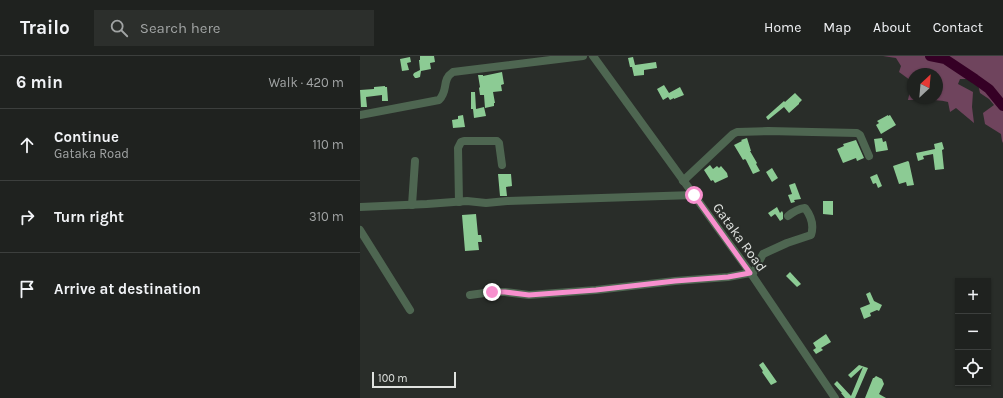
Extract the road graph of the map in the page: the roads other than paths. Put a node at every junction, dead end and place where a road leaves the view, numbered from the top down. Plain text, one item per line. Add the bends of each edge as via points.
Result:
1 (584, 56) edge
2 (593, 56) edge
3 (360, 115) edge
4 (869, 156) dead end
5 (415, 161) dead end
6 (502, 165) dead end
7 (683, 180) junction
8 (694, 195) junction
9 (459, 202) junction
10 (412, 205) junction
11 (360, 207) edge
12 (788, 216) dead end
13 (360, 230) edge
14 (751, 274) junction
15 (470, 295) dead end
16 (410, 310) dead end
17 (835, 398) edge

1 - 3 street via 453,72 446,80 444,93 439,100
2 - 7 street, Gataka Road
4 - 7 street via 860,135 856,133 737,132
5 - 10 street
6 - 9 street via 497,141 461,142 458,148
7 - 8 street, Gataka Road
8 - 9 street
8 - 14 street, Gataka Road
9 - 10 street
10 - 11 street
12 - 14 street via 800,208 806,208 813,227 811,236 763,254
13 - 16 street
14 - 15 street via 596,290 529,295 505,292
14 - 17 street, Gataka Road

